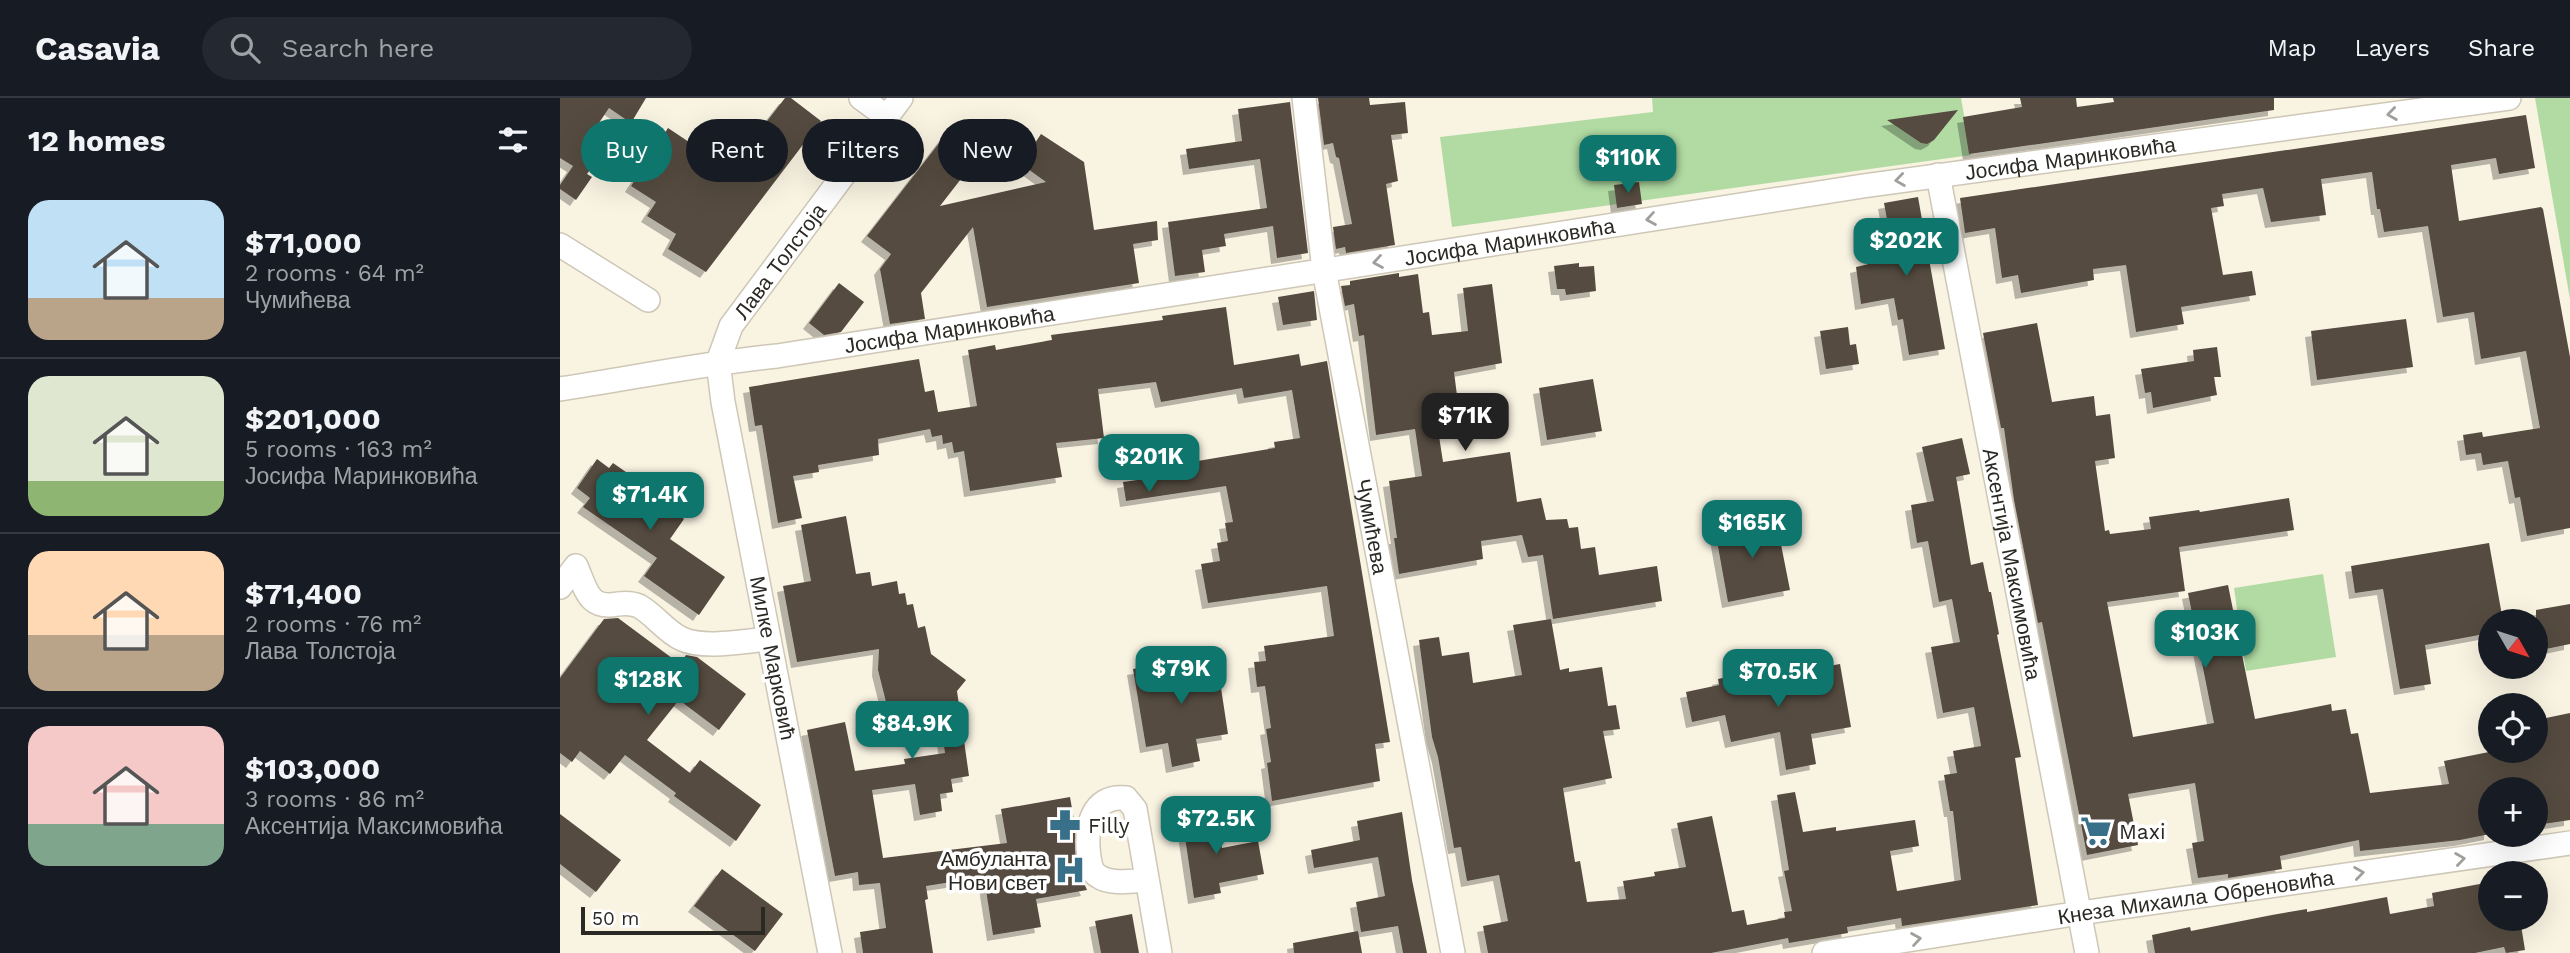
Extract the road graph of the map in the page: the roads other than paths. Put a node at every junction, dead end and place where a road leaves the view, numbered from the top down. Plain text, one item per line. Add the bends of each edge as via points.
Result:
1 (861, 98) edge
2 (901, 98) edge
3 (1304, 98) edge
4 (2509, 98) edge
5 (887, 117) junction
6 (1938, 175) junction
7 (560, 245) edge
8 (1324, 270) junction
9 (648, 300) dead end
10 (718, 362) junction
11 (560, 389) edge
12 (560, 587) edge
13 (769, 639) junction
14 (2570, 843) edge
15 (1147, 880) dead end
16 (2080, 913) junction
17 (830, 953) edge
18 (1160, 953) edge
19 (1453, 953) edge
20 (1824, 953) edge
21 (2087, 953) edge

1 - 5 street
2 - 5 street, Лава Толстоја
3 - 8 street, Чумићева
4 -> 6 street, Јосифа Маринковића
5 - 10 street, Лава Толстоја via 731,326
6 -> 8 street, Јосифа Маринковића
6 - 16 street, Аксентија Максимовића
7 - 9 street
8 - 10 street, Јосифа Маринковића
8 - 19 street, Чумићева
10 - 11 street, Јосифа Маринковића
10 - 13 street, Милке Марковић
12 - 13 street via 576,566 590,598 598,604 632,604 683,640 698,644
13 - 17 street, Милке Марковић
16 -> 14 street, Кнеза Михаила Обреновића
15 - 18 street
20 -> 16 street, Кнеза Михаила Обреновића
16 - 21 street, Аксентија Максимовића

